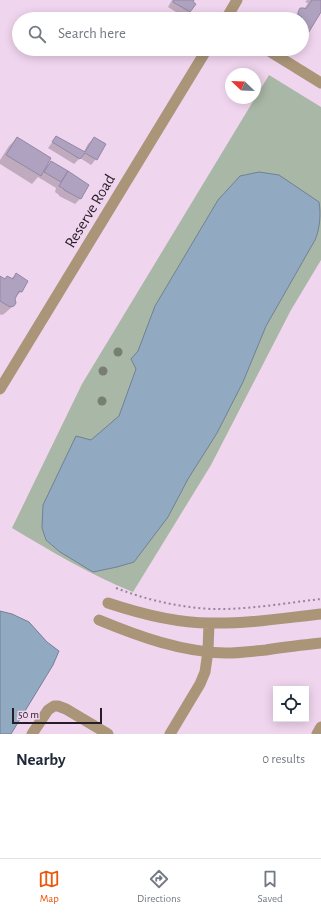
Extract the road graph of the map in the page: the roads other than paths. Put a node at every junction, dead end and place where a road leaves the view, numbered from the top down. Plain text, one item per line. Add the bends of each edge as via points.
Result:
1 (237, 0) edge
2 (230, 12) edge
3 (203, 56) edge
4 (277, 56) edge
5 (321, 83) edge
6 (0, 389) edge
7 (108, 603) dead end
8 (321, 614) edge
9 (99, 620) dead end
10 (210, 623) junction
11 (321, 643) edge
12 (208, 651) junction
13 (321, 727) edge
14 (32, 734) edge
15 (108, 734) edge
16 (170, 734) edge
17 (317, 734) edge

1 - 2 street
3 - 6 street, Reserve Road
4 - 5 street
7 - 10 street via 162,618
8 - 10 street
9 - 12 street via 152,640
10 - 12 street
11 - 12 street via 236,653
12 - 16 street via 205,672 200,684
13 - 17 street
14 - 15 street via 48,710 58,706

